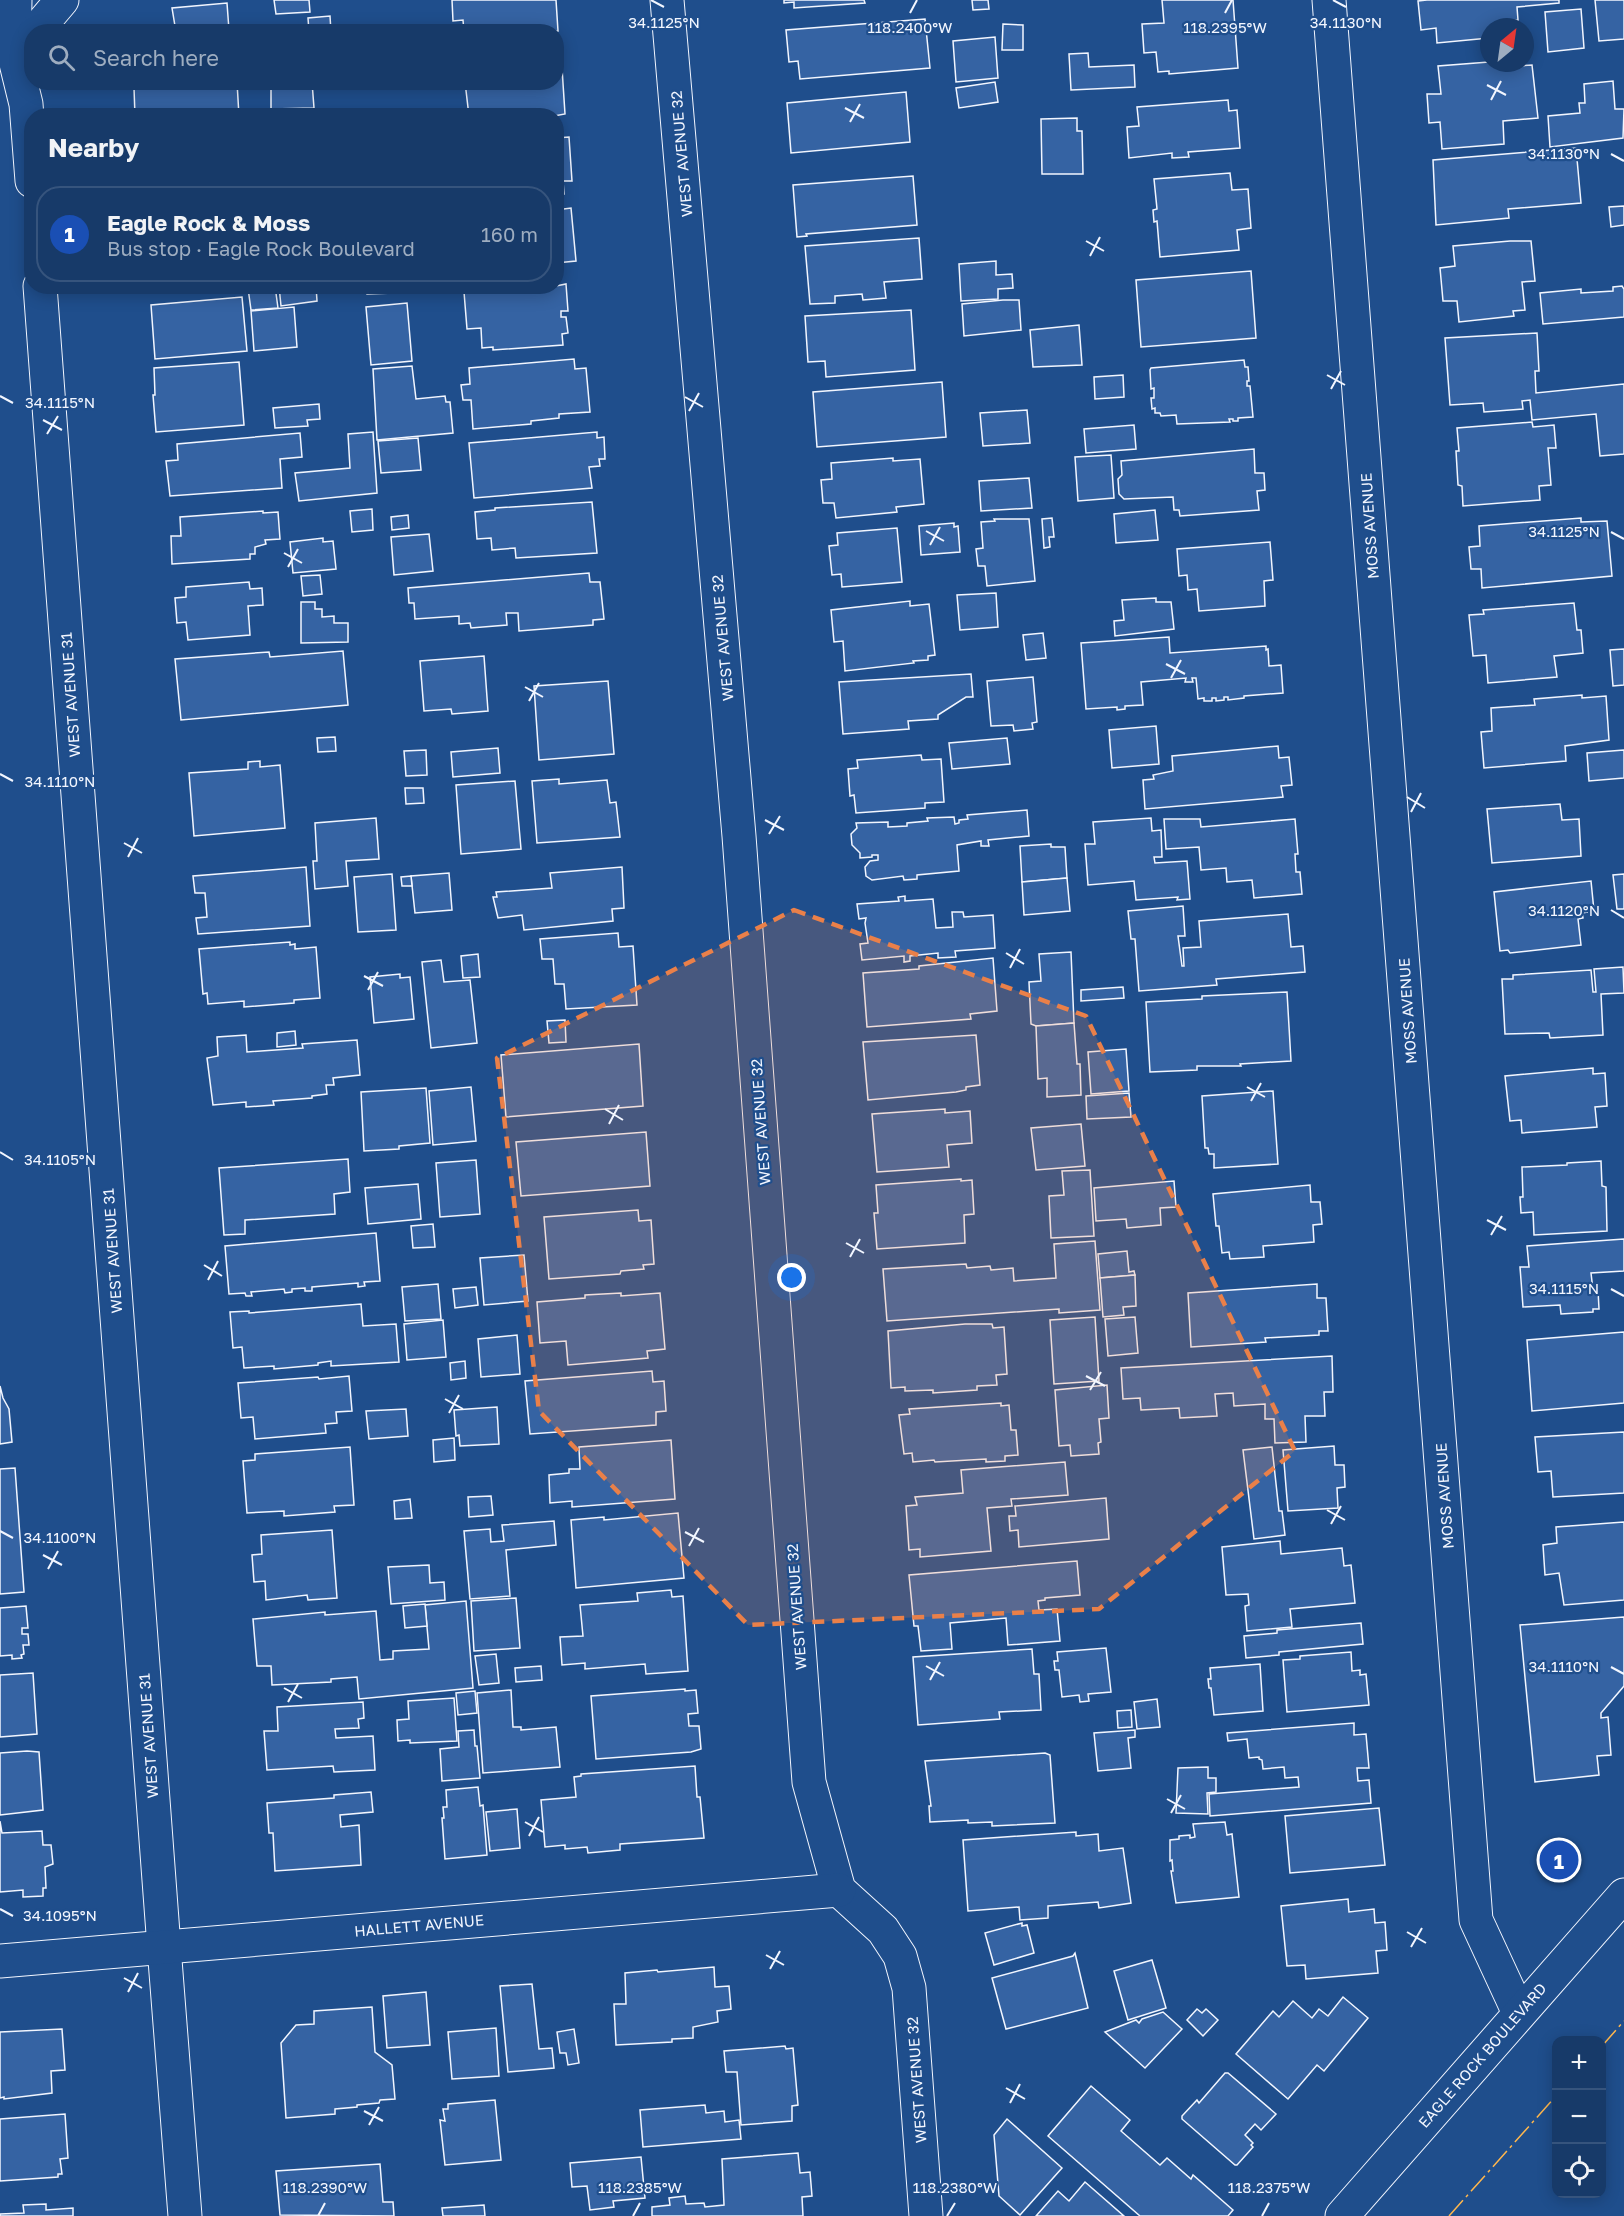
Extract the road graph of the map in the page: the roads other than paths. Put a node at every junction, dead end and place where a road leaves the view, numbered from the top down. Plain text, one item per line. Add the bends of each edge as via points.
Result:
1 (15, 0) edge
2 (62, 0) edge
3 (667, 0) edge
4 (1329, 0) edge
5 (41, 24) edge
6 (20, 47) edge
7 (24, 85) edge
8 (25, 90) edge
9 (26, 108) edge
10 (41, 294) edge
11 (838, 1890) junction
12 (1624, 1895) edge
13 (164, 1947) junction
14 (0, 1960) edge
15 (1519, 2013) junction
16 (186, 2216) edge
17 (926, 2216) edge
18 (1342, 2216) edge

1 - 6 street
2 - 5 street
3 - 11 street, WEST AVENUE 32 via 739,836 809,1782
4 - 15 street, MOSS AVENUE via 1476,1920
6 - 7 street
8 - 9 street
10 - 13 street, WEST AVENUE 31
11 - 13 street, HALLETT AVENUE
11 - 17 street, WEST AVENUE 32 via 883,1930 900,1956 909,1988
12 - 15 street, EAGLE ROCK BOULEVARD
13 - 14 street, HALLETT AVENUE
13 - 16 street, WEST AVENUE 31
15 - 18 street, EAGLE ROCK BOULEVARD

